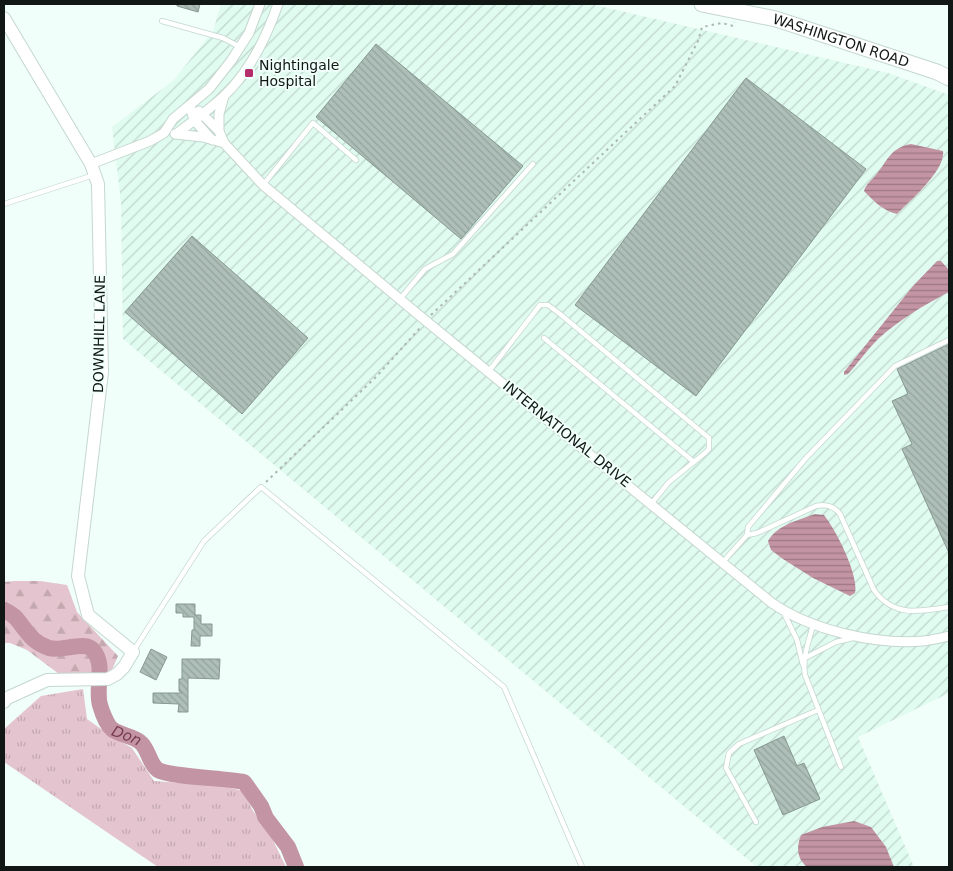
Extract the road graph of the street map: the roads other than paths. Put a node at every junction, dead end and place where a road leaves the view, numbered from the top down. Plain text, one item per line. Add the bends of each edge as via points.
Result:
1 (260, 4) edge
2 (278, 4) edge
3 (702, 4) edge
4 (4, 18) edge
5 (162, 21) dead end
6 (240, 47) junction
7 (949, 78) edge
8 (224, 96) junction
9 (190, 106) junction
10 (202, 113) junction
11 (194, 120) junction
12 (219, 131) junction
13 (164, 133) junction
14 (176, 134) junction
15 (212, 140) junction
16 (224, 144) junction
17 (356, 160) dead end
18 (532, 164) dead end
19 (93, 169) junction
20 (263, 185) junction
21 (4, 204) edge
22 (400, 299) junction
23 (544, 338) dead end
24 (949, 340) edge
25 (490, 371) junction
26 (694, 462) junction
27 (652, 504) junction
28 (747, 535) junction
29 (722, 563) junction
30 (949, 607) edge
31 (782, 609) junction
32 (813, 625) junction
33 (859, 636) junction
34 (949, 636) edge
35 (133, 652) junction
36 (804, 658) junction
37 (803, 666) junction
38 (4, 702) edge
39 (818, 710) junction
40 (841, 767) dead end
41 (756, 822) dead end
42 (582, 867) edge

1 - 6 street
2 - 8 street, INTERNATIONAL DRIVE via 257,50
3 - 7 main road, WASHINGTON ROAD via 776,19
4 - 19 street, DOWNHILL LANE
5 - 6 lane via 223,38
6 - 9 street via 220,76
8 - 10 street, INTERNATIONAL DRIVE
8 - 12 street, INTERNATIONAL DRIVE
9 - 10 street, INTERNATIONAL DRIVE
9 - 11 street, INTERNATIONAL DRIVE
9 - 13 street via 173,120
10 - 11 street, INTERNATIONAL DRIVE
10 - 12 street, INTERNATIONAL DRIVE
11 - 14 street, INTERNATIONAL DRIVE
11 - 15 street, INTERNATIONAL DRIVE
12 - 16 street, INTERNATIONAL DRIVE
13 - 14 street, INTERNATIONAL DRIVE
13 - 19 street
14 - 15 street, INTERNATIONAL DRIVE
15 - 16 street, INTERNATIONAL DRIVE
16 - 20 street, INTERNATIONAL DRIVE
17 - 20 lane via 313,124
18 - 22 lane via 453,254 424,269
19 - 21 lane
19 - 35 street, DOWNHILL LANE via 98,184 102,372 78,576 88,615
20 - 22 street, INTERNATIONAL DRIVE
22 - 25 street, INTERNATIONAL DRIVE
23 - 26 lane
24 - 28 lane via 894,366 793,473 748,527
25 - 26 lane via 540,305 548,305 710,438 709,449
25 - 27 street, INTERNATIONAL DRIVE
26 - 27 lane via 669,482
27 - 29 street, INTERNATIONAL DRIVE
28 - 29 lane
28 - 30 lane via 816,506 830,506 840,514 880,599 896,609 909,611
29 - 31 street, INTERNATIONAL DRIVE
31 - 32 street, INTERNATIONAL DRIVE
31 - 37 lane via 797,640
32 - 33 street, INTERNATIONAL DRIVE
32 - 36 lane
33 - 34 street, INTERNATIONAL DRIVE via 922,641
33 - 36 lane via 836,642
35 - 38 street via 118,674 108,679 47,680
35 - 42 lane via 204,541 261,487 504,687
36 - 37 lane
37 - 39 lane
39 - 40 lane
39 - 41 lane via 739,744 729,754 726,768

